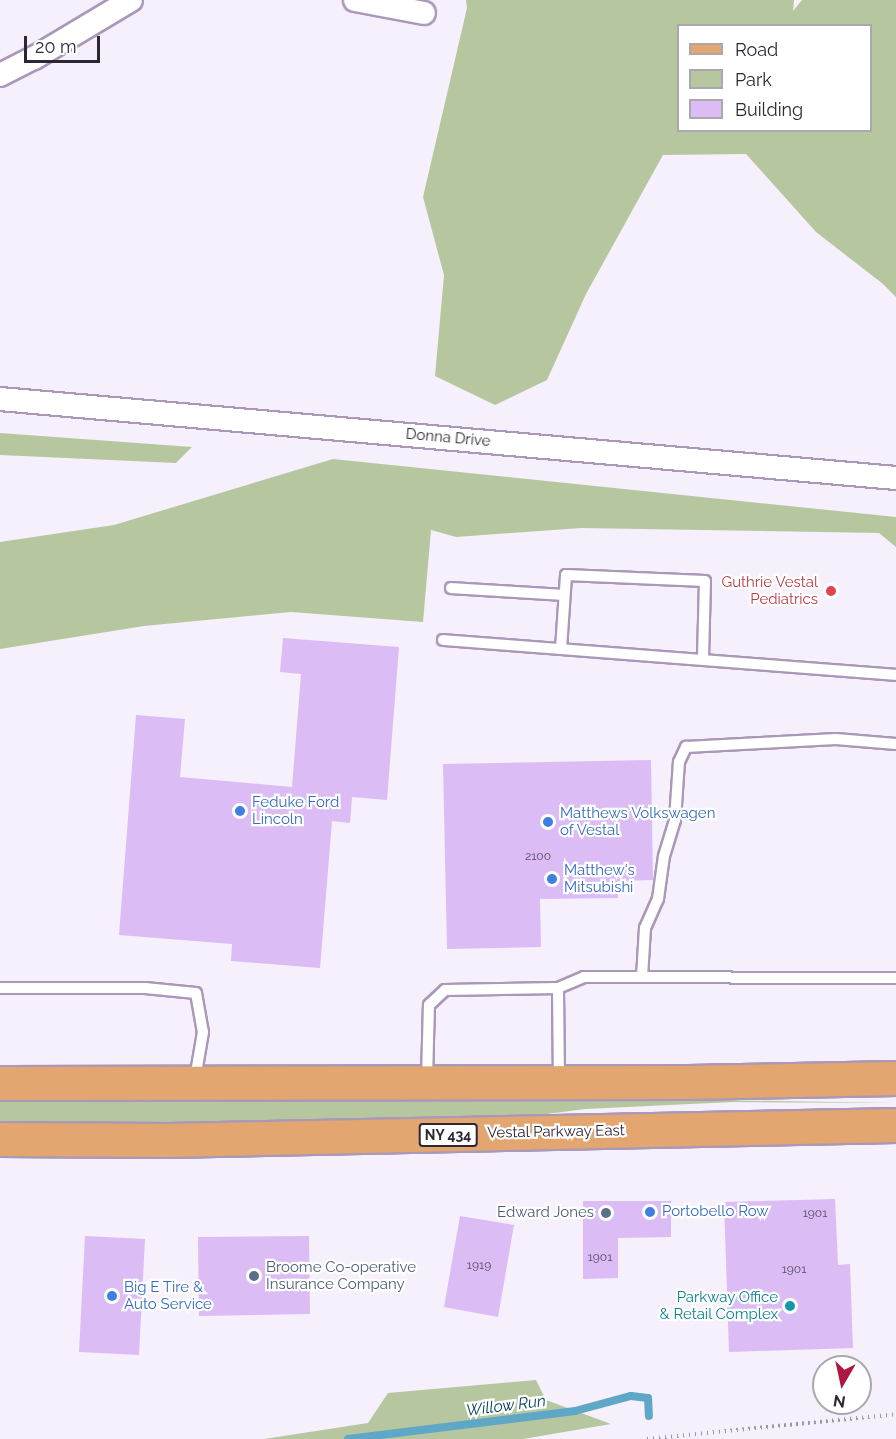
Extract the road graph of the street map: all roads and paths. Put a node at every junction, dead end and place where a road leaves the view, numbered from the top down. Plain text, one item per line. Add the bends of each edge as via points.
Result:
1 (131, 0) edge
2 (355, 0) edge
3 (424, 12) dead end
4 (0, 75) edge
5 (0, 399) edge
6 (896, 478) edge
7 (451, 588) dead end
8 (564, 595) junction
9 (443, 640) dead end
10 (561, 649) junction
11 (703, 658) junction
12 (896, 675) edge
13 (896, 744) edge
14 (642, 977) junction
15 (896, 978) edge
16 (0, 988) edge
17 (558, 988) junction
18 (896, 1078) edge
19 (427, 1082) junction
20 (559, 1082) junction
21 (0, 1083) edge
22 (194, 1083) junction
23 (896, 1125) edge
24 (0, 1139) edge
25 (896, 1414) edge
26 (647, 1439) edge

1 - 4 street
2 - 3 street
5 - 6 street, Donna Drive
7 - 8 lane
8 - 10 lane
8 - 11 lane via 566,575 705,581
9 - 10 lane
10 - 11 lane
11 - 12 lane
13 - 14 lane via 836,739 686,747 679,762 675,820 664,856 658,899 645,928
14 - 15 lane
14 - 17 lane via 584,977
16 - 22 lane via 145,988 196,993 203,1032
17 - 19 lane via 445,990 429,1005
17 - 20 lane
18 - 20 main road
19 - 20 main road
19 - 22 main road
21 - 22 main road
23 - 24 main road, Vestal Parkway East / NY 434 via 168,1140
25 - 26 path

